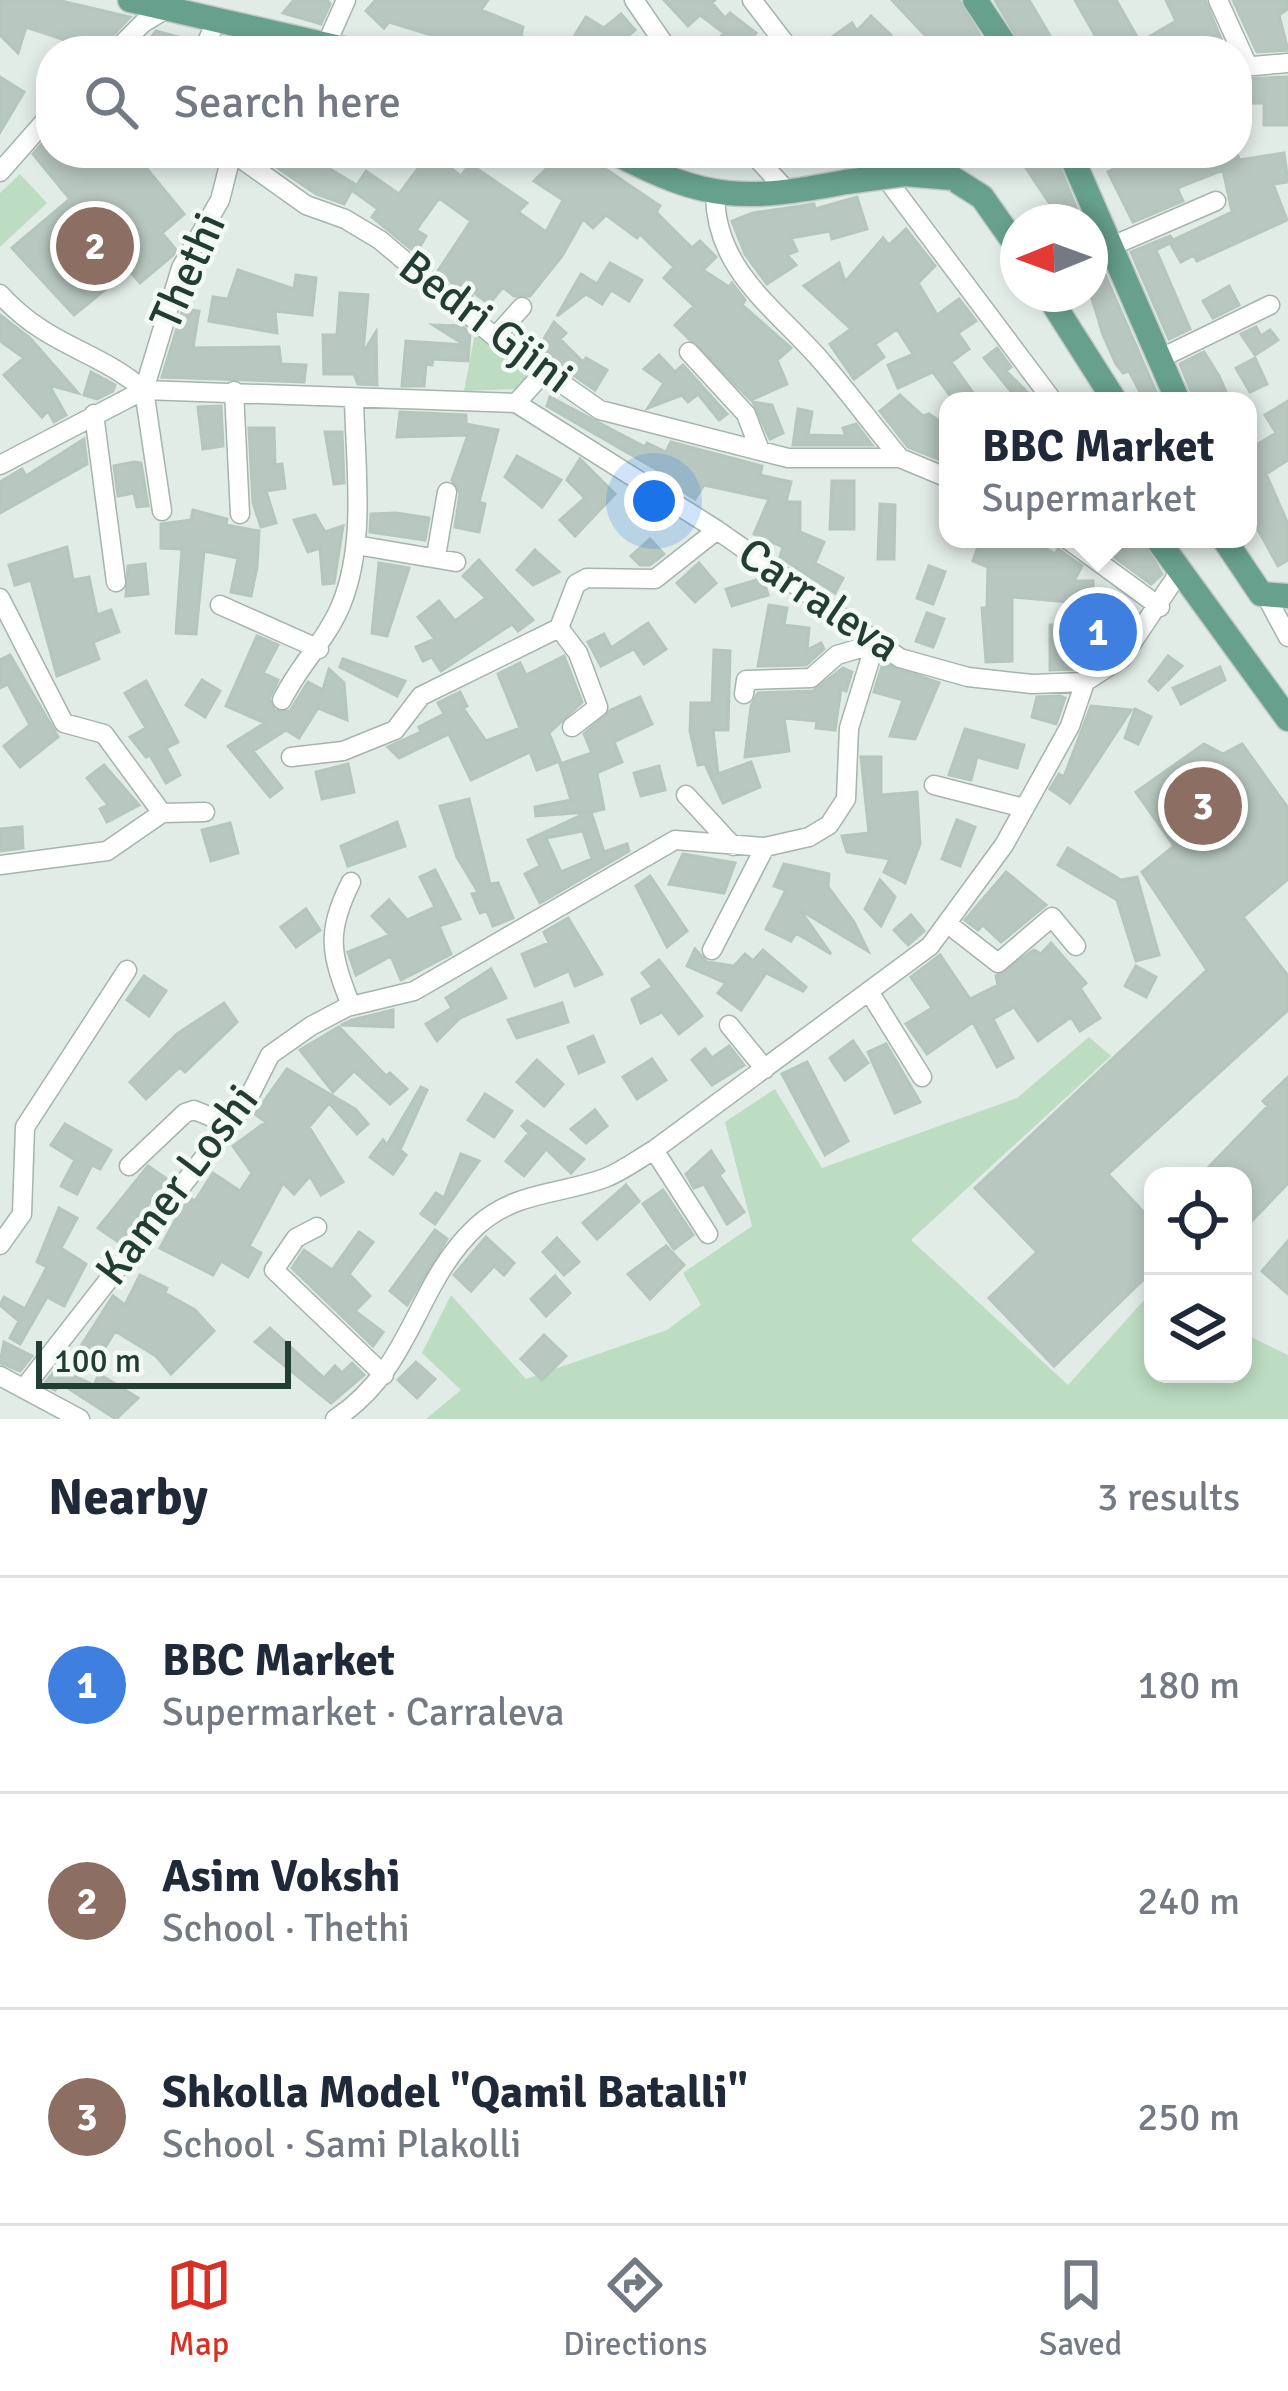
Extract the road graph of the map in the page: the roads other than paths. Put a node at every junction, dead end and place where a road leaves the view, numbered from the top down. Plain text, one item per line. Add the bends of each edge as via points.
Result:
1 (130, 0) edge
2 (346, 0) edge
3 (634, 0) edge
4 (752, 0) edge
5 (975, 0) edge
6 (1218, 0) edge
7 (173, 4) edge
8 (217, 19) junction
9 (130, 36) edge
10 (210, 36) edge
11 (288, 36) edge
12 (330, 36) edge
13 (659, 36) edge
14 (780, 36) edge
15 (999, 36) edge
16 (1231, 36) edge
17 (1288, 62) edge
18 (1252, 66) edge
19 (36, 131) edge
20 (228, 168) edge
21 (253, 168) edge
22 (645, 168) edge
23 (766, 168) edge
24 (879, 168) edge
25 (1077, 168) edge
26 (0, 172) edge
27 (789, 193) junction
28 (715, 195) junction
29 (1216, 201) dead end
30 (1000, 222) edge
31 (1112, 246) junction
32 (0, 294) edge
33 (1270, 304) dead end
34 (522, 307) dead end
35 (1058, 312) edge
36 (495, 337) junction
37 (689, 352) dead end
38 (1160, 359) junction
39 (547, 370) junction
40 (144, 390) junction
41 (234, 391) junction
42 (1046, 392) edge
43 (1109, 392) edge
44 (1174, 392) edge
45 (354, 398) junction
46 (516, 403) junction
47 (94, 414) junction
48 (758, 448) junction
49 (900, 458) junction
50 (0, 465) edge
51 (939, 474) edge
52 (446, 492) dead end
53 (162, 511) dead end
54 (240, 514) dead end
55 (717, 530) junction
56 (356, 545) junction
57 (1078, 548) edge
58 (1162, 548) edge
59 (1236, 548) edge
60 (1178, 574) junction
61 (116, 582) dead end
62 (1278, 597) edge
63 (0, 598) edge
64 (220, 605) dead end
65 (1160, 607) junction
66 (559, 628) junction
67 (19, 634) junction
68 (1288, 637) edge
69 (0, 644) edge
70 (875, 644) junction
71 (319, 650) junction
72 (1085, 682) junction
73 (744, 694) dead end
74 (282, 700) dead end
75 (1288, 719) edge
76 (572, 727) dead end
77 (291, 757) dead end
78 (934, 785) dead end
79 (686, 794) dead end
80 (1024, 808) junction
81 (205, 812) dead end
82 (162, 813) junction
83 (733, 845) junction
84 (766, 847) junction
85 (0, 865) edge
86 (352, 882) dead end
87 (948, 924) junction
88 (1076, 946) dead end
89 (712, 950) dead end
90 (128, 970) dead end
91 (870, 993) junction
92 (351, 1006) junction
93 (729, 1025) dead end
94 (765, 1070) junction
95 (922, 1077) dead end
96 (230, 1124) junction
97 (654, 1150) junction
98 (128, 1166) dead end
99 (317, 1227) dead end
100 (708, 1234) dead end
101 (0, 1245) edge
102 (384, 1375) junction
103 (0, 1376) edge
104 (24, 1388) junction
105 (80, 1419) edge
106 (335, 1419) edge

1 - 7 main road
2 - 12 street
3 - 13 street
4 - 14 street
5 - 15 main road
6 - 16 street
7 - 8 main road
7 - 9 street
8 - 10 street
8 - 11 main road
17 - 18 street
19 - 26 street
20 - 40 street, Thethi via 220,200 181,268
21 - 36 street, Bedri Gjini via 305,205 380,240
22 - 28 main road
23 - 27 street
24 - 42 street
25 - 31 main road
27 - 28 main road
27 - 30 main road, bridge via 905,175 952,178 982,197
28 - 49 street via 721,244 741,275
29 - 31 street
31 - 38 main road
32 - 40 street via 41,334
33 - 38 street
34 - 36 street
35 - 43 main road
36 - 39 street, Bedri Gjini
37 - 48 street via 746,414
38 - 44 main road
39 - 46 street
39 - 48 street, Bedri Gjini via 600,410
40 - 41 street
40 - 47 street
40 - 53 street
41 - 45 street
41 - 54 street
45 - 46 street
45 - 56 street
46 - 55 street, Carraleva
47 - 50 street
47 - 61 street
48 - 49 street, Bedri Gjini via 788,458
49 - 51 street, Bedri Gjini
52 - 56 street via 446,559
55 - 66 street via 655,580 576,584
55 - 70 street, Carraleva
56 - 71 street via 343,601
57 - 65 street
58 - 60 main road
59 - 62 main road
60 - 65 street
60 - 75 main road
62 - 68 street
63 - 67 street
64 - 71 street
65 - 72 street via 1122,658
66 - 76 street via 598,706
66 - 77 street via 421,696 395,730 343,751
67 - 69 street
67 - 82 street via 64,723 104,734
70 - 72 street, Carraleva via 922,668 968,677
70 - 73 street via 838,656 811,678 746,680
70 - 84 street, Kamer Loshi via 849,728 846,799 809,837
71 - 74 street via 298,667
72 - 80 street
78 - 80 street
79 - 83 street
80 - 87 street
81 - 82 street
82 - 85 street via 107,851
83 - 84 street, Kamer Loshi
83 - 92 street, Kamer Loshi via 675,840 414,991
84 - 89 street
86 - 92 street via 332,934
87 - 88 street via 998,963 1052,917
87 - 91 street
90 - 101 street via 25,1127 22,1214
91 - 94 street
91 - 95 street
92 - 96 street, Kamer Loshi via 271,1055
93 - 94 street
94 - 97 street
96 - 98 street via 185,1113
96 - 104 street, Kamer Loshi
97 - 100 street
97 - 102 street via 604,1178 495,1211 445,1263
99 - 102 street via 296,1238 274,1270
102 - 106 street
103 - 104 street
104 - 105 street

